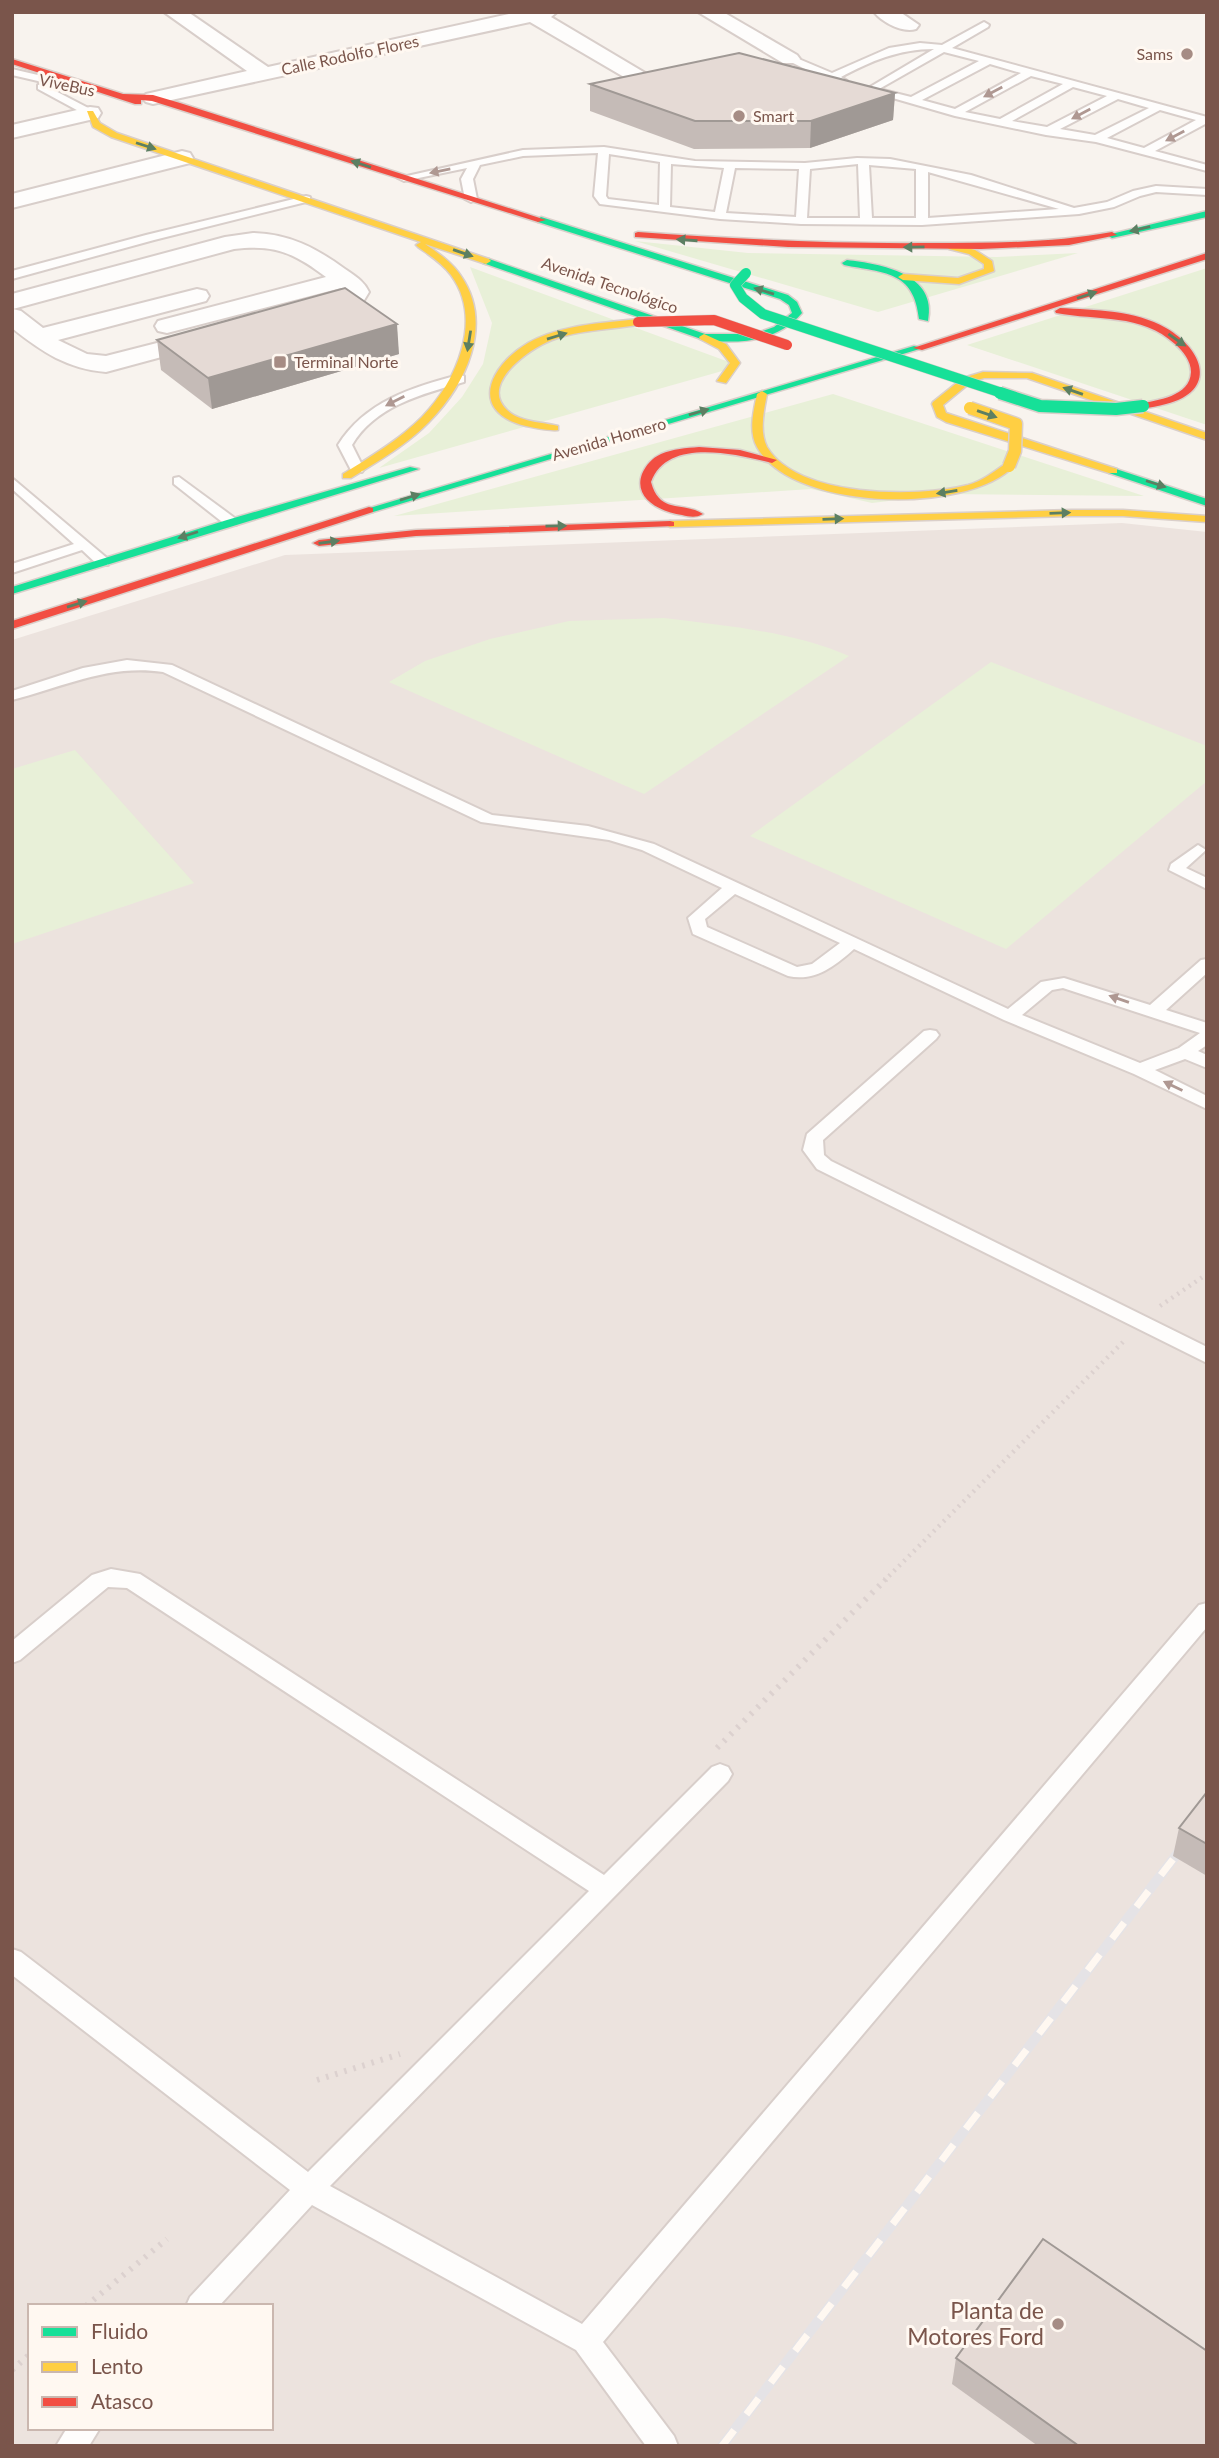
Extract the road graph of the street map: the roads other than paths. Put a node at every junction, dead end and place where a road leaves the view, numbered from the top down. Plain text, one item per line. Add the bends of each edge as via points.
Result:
1 (174, 12) edge
2 (708, 12) edge
3 (884, 12) edge
4 (536, 13) edge
5 (909, 24) dead end
6 (984, 25) dead end
7 (945, 49) junction
8 (871, 57) junction
9 (790, 59) joint
10 (988, 61) junction
11 (911, 68) junction
12 (1030, 72) junction
13 (14, 73) edge
14 (265, 74) junction
15 (831, 78) junction
16 (888, 80) junction
17 (1071, 84) junction
18 (654, 87) edge
19 (870, 90) junction
20 (932, 90) junction
21 (1116, 96) junction
22 (122, 97) junction
23 (153, 99) junction
24 (912, 101) junction
25 (1158, 107) junction
26 (90, 113) junction
27 (956, 113) junction
28 (1206, 120) edge
29 (1000, 124) junction
30 (12, 132) edge
31 (1046, 132) junction
32 (1097, 139) junction
33 (604, 150) junction
34 (1146, 152) junction
35 (1207, 155) edge
36 (182, 158) junction
37 (666, 158) junction
38 (863, 161) junction
39 (475, 164) junction
40 (1191, 164) junction
41 (730, 166) junction
42 (805, 166) junction
43 (1207, 168) edge
44 (922, 169) junction
45 (404, 178) junction
46 (1204, 194) edge
47 (306, 198) junction
48 (471, 199) junction
49 (12, 201) edge
50 (986, 201) junction
51 (664, 211) junction
52 (1079, 211) junction
53 (1207, 214) edge
54 (720, 216) junction
55 (475, 217) dead end
56 (801, 221) junction
57 (866, 222) junction
58 (922, 222) junction
59 (432, 225) dead end
60 (560, 228) junction
61 (399, 230) junction
62 (948, 247) junction
63 (301, 250) junction
64 (1207, 256) edge
65 (830, 262) dead end
66 (250, 264) dead end
67 (321, 264) junction
68 (752, 270) dead end
69 (209, 274) dead end
70 (12, 275) edge
71 (903, 276) junction
72 (724, 301) dead end
73 (665, 303) dead end
74 (1041, 309) junction
75 (763, 314) junction
76 (924, 319) dead end
77 (21, 320) edge
78 (714, 320) junction
79 (1002, 321) junction
80 (878, 333) dead end
81 (704, 337) junction
82 (995, 345) dead end
83 (814, 353) junction
84 (1006, 361) dead end
85 (742, 375) dead end
86 (1028, 375) junction
87 (459, 379) junction
88 (884, 379) dead end
89 (924, 393) dead end
90 (762, 394) junction
91 (1040, 406) junction
92 (1016, 424) junction
93 (1104, 427) dead end
94 (527, 436) dead end
95 (1207, 437) edge
96 (772, 460) junction
97 (434, 463) dead end
98 (357, 469) junction
99 (178, 481) dead end
100 (12, 482) edge
101 (1207, 487) edge
102 (300, 501) junction
103 (1207, 503) edge
104 (1207, 519) edge
105 (801, 520) junction
106 (231, 522) junction
107 (84, 545) junction
108 (214, 561) junction
109 (103, 562) junction
110 (12, 569) edge
111 (129, 588) junction
112 (12, 591) edge
113 (12, 625) edge
114 (12, 696) edge
115 (1204, 849) edge
116 (1207, 884) edge
117 (734, 887) junction
118 (852, 942) junction
119 (1207, 964) edge
120 (1154, 1011) junction
121 (1010, 1016) junction
122 (1207, 1029) edge
123 (930, 1035) dead end
124 (1207, 1037) edge
125 (1185, 1052) junction
126 (1207, 1062) edge
127 (1140, 1070) junction
128 (1207, 1103) edge
129 (1207, 1356) edge
130 (1207, 1611) edge
131 (12, 1654) edge
132 (718, 1762) road end
133 (606, 1889) junction
134 (12, 1960) edge
135 (309, 2189) junction
136 (203, 2304) edge
137 (586, 2341) junction
138 (84, 2430) edge
139 (70, 2446) edge
140 (664, 2446) edge

1 - 14 street
2 - 9 street
3 - 5 street
4 - 14 street, Calle Rodolfo Flores
4 - 18 street
6 - 7 lane
7 - 8 lane via 910,46
7 - 10 lane
7 - 11 lane
8 - 11 lane
8 - 15 lane
9 - 15 lane
10 - 12 lane
10 - 20 lane
11 - 16 lane
12 - 17 lane
12 -> 27 lane
13 - 22 main road
13 - 26 main road
14 - 23 street, Calle Rodolfo Flores
15 - 19 lane
16 - 19 lane
16 - 20 lane
17 - 21 lane
17 - 29 lane
19 - 24 lane
20 - 24 lane
21 - 25 lane
21 -> 31 lane
22 - 23 main road
22 - 55 main road
45 -> 23 main road
24 - 27 lane
25 - 28 lane
25 - 32 lane
26 - 30 street
26 -> 36 main road via 96,125 114,135
26 - 59 main road
27 - 29 lane
28 -> 34 lane
29 - 31 lane
31 - 32 lane
32 - 34 lane
33 - 37 lane
33 - 39 lane via 523,153
33 - 51 lane via 600,196 604,202
34 - 40 lane
35 - 40 lane
36 - 47 main road
36 - 49 street
37 - 41 lane
37 - 51 lane
38 - 42 lane
38 - 44 lane
38 - 57 lane
39 -> 45 lane
39 - 48 lane via 467,179
40 - 43 lane
41 - 42 lane
41 - 54 lane
42 - 56 lane
44 - 50 lane
44 - 58 lane
45 - 48 main road
46 - 52 lane via 1169,188 1146,190 1110,205
47 - 61 main road
47 - 70 lane
48 - 60 main road
50 - 52 lane
50 - 52 lane
50 - 58 lane
51 - 54 lane
53 -> 62 main road via 1092,239
54 - 56 lane
56 - 57 lane
57 - 58 lane
62 -> 60 main road via 752,244
81 -> 60 main road via 757,337 791,323 797,313 783,297
61 -> 81 main road
61 -> 87 main road via 444,263 460,282 469,306 471,338
62 - 71 main road via 983,257 989,271 961,281
63 - 66 street
63 - 67 street
63 - 77 street via 277,239 233,242
74 -> 64 main road, Avenida Homero
65 - 71 main road
67 - 77 street
67 - 77 street via 344,279 62,354
68 - 75 main road, bridge via 737,279 737,291
69 - 77 street
71 - 76 main road via 920,289 925,300
72 - 75 main road
73 - 78 main road, Avenida Tecnológico
74 - 79 main road, Avenida Homero
74 -> 91 main road, bridge via 1136,320 1182,342 1194,354 1199,375 1184,394 1143,406
75 - 91 main road, bridge
78 - 83 main road, Avenida Tecnológico, bridge
94 -> 78 main road, Avenida Homero, bridge via 560,427 503,412 493,388 504,370 536,343 638,321
79 - 82 main road
79 - 90 main road, Avenida Homero
80 - 83 main road
81 - 85 main road via 724,345 735,363 716,383
83 - 88 main road, Avenida Tecnológico
84 - 86 main road
95 -> 86 main road
86 -> 103 main road via 1000,373 967,380 947,393 937,409 950,420
87 - 98 main road via 434,412
87 -> 98 lane via 394,401 350,434 345,445
89 -> 92 main road, bridge
90 - 96 main road via 758,436
108 -> 90 main road, Avenida Homero via 423,493
91 - 93 main road
92 -> 96 main road, bridge via 1018,443 1009,466 971,488 945,493 856,493 794,476
92 - 101 main road
96 - 105 main road via 728,449 694,450 655,462 645,472 646,489 656,504 688,513
97 - 102 main road
98 - 102 main road
99 - 106 lane
100 - 107 lane
102 - 106 main road
105 -> 104 main road via 1072,513
108 -> 105 main road via 416,533
106 -> 109 main road
107 - 109 lane
107 - 110 lane
108 - 111 main road, Avenida Homero
109 - 111 main road
109 - 112 main road
113 -> 111 main road, Avenida Homero
114 - 117 lane via 117,664 167,668 487,819 615,836
115 - 116 lane via 1177,870
117 - 118 lane
117 - 118 lane via 696,918 699,930 804,974 819,970
118 - 121 lane
119 - 120 lane
120 -> 121 lane via 1064,983 1047,986
120 - 122 lane
121 - 127 lane
123 - 129 lane via 814,1138 814,1157
124 - 125 lane
125 - 126 lane
125 - 127 lane
128 -> 127 lane
130 - 137 lane
131 - 133 lane via 100,1581 111,1577 132,1580
132 - 133 lane
133 - 135 lane
134 - 135 lane
135 - 136 lane
135 - 137 lane
137 - 140 lane
138 - 139 lane

